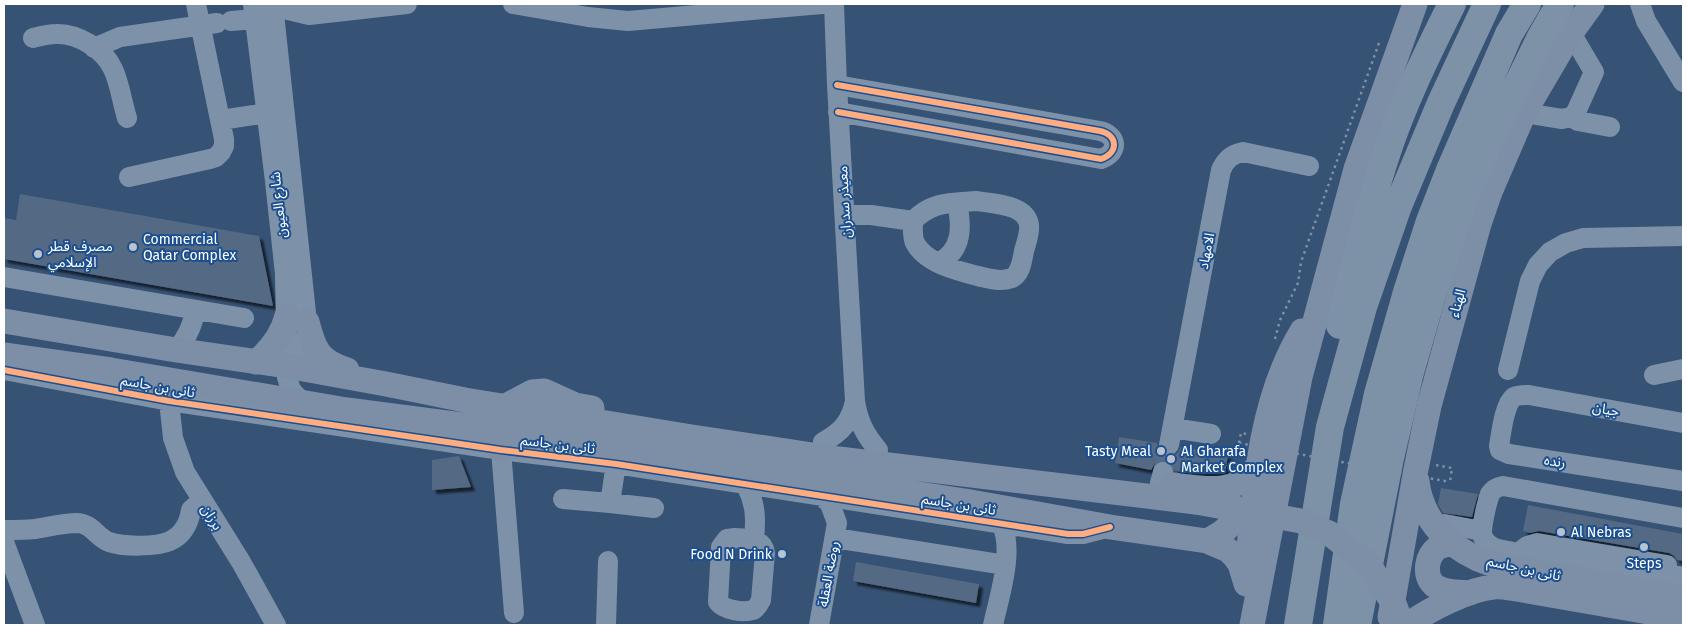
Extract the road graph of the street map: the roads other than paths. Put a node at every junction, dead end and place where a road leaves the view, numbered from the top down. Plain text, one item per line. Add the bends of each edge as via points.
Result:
1 (196, 4) edge
2 (274, 4) edge
3 (407, 4) edge
4 (513, 4) edge
5 (822, 4) edge
6 (834, 4) edge
7 (1415, 4) edge
8 (1452, 4) edge
9 (1487, 4) edge
10 (1526, 4) edge
11 (1560, 4) edge
12 (1592, 4) edge
13 (1640, 4) edge
14 (254, 11) edge
15 (309, 15) junction
16 (217, 23) junction
17 (1571, 33) junction
18 (33, 38) dead end
19 (277, 43) junction
20 (94, 48) junction
21 (1683, 82) edge
22 (837, 85) junction
23 (904, 96) junction
24 (989, 111) junction
25 (838, 112) junction
26 (267, 113) junction
27 (1524, 113) junction
28 (1571, 117) junction
29 (127, 118) dead end
30 (221, 120) junction
31 (899, 123) junction
32 (1610, 127) dead end
33 (983, 138) junction
34 (1310, 166) dead end
35 (129, 177) dead end
36 (957, 203) junction
37 (844, 215) junction
38 (912, 221) junction
39 (1683, 236) edge
40 (938, 263) junction
41 (4, 277) edge
42 (1320, 306) junction
43 (195, 310) junction
44 (244, 318) dead end
45 (297, 319) junction
46 (8, 324) edge
47 (176, 350) junction
48 (4, 355) edge
49 (122, 359) junction
50 (246, 360) junction
51 (1683, 369) edge
52 (4, 370) edge
53 (1508, 370) dead end
54 (1654, 375) dead end
55 (295, 380) junction
56 (386, 384) junction
57 (1529, 395) joint
58 (465, 400) junction
59 (169, 401) junction
60 (855, 401) junction
61 (504, 407) junction
62 (347, 410) junction
63 (1683, 423) edge
64 (473, 426) junction
65 (1330, 427) junction
66 (1211, 434) dead end
67 (587, 441) junction
68 (823, 442) junction
69 (502, 450) junction
70 (878, 450) junction
71 (560, 458) junction
72 (616, 464) junction
73 (1257, 467) junction
74 (1416, 469) junction
75 (1683, 481) edge
76 (746, 485) junction
77 (776, 490) junction
78 (1205, 496) junction
79 (823, 497) junction
80 (563, 498) dead end
81 (202, 500) junction
82 (864, 502) junction
83 (610, 503) junction
84 (654, 508) dead end
85 (756, 518) junction
86 (1683, 518) edge
87 (1001, 523) junction
88 (1110, 526) junction
89 (1022, 527) junction
90 (4, 530) edge
91 (836, 530) junction
92 (1482, 530) junction
93 (1448, 533) junction
94 (754, 540) dead end
95 (1207, 541) junction
96 (4, 542) edge
97 (1520, 554) junction
98 (1006, 556) junction
99 (608, 561) dead end
100 (1683, 568) edge
101 (1246, 584) junction
102 (1680, 590) edge
103 (1470, 593) junction
104 (514, 613) dead end
105 (1683, 618) edge
106 (35, 625) edge
107 (276, 625) edge
108 (606, 625) edge
109 (819, 625) edge
110 (993, 625) edge
111 (1238, 625) edge
112 (1252, 625) edge
113 (1298, 625) edge
114 (1337, 625) edge
115 (1357, 625) edge
116 (1389, 625) edge
117 (1402, 625) edge
118 (1408, 625) edge

1 - 16 street
2 - 15 street
2 - 19 street, شارع العيون
3 - 15 street
4 - 5 street via 628,21
6 - 22 street, معيذر سدران
7 - 42 main road via 1356,169
8 - 65 highway via 1403,108 1373,196 1329,371
9 - 65 highway via 1398,206 1363,307
10 - 114 highway via 1509,34 1450,170 1407,292 1378,394 1354,504
11 - 115 highway via 1487,147 1460,210 1432,292 1390,458
12 - 17 main road, الهناء
13 - 21 street via 1646,21
14 - 16 street
14 - 26 street, شارع العيون
15 - 19 street via 288,27
16 - 20 street via 120,37
16 - 30 street
17 - 27 main road, الهناء
17 - 28 street via 1594,72
18 - 20 street via 45,34 71,36
19 - 45 street, شارع العيون
20 - 29 street via 114,70
22 - 23 street
22 - 25 street, معيذر سدران
23 - 24 street
23 - 31 street
24 - 33 street
24 - 33 street via 1107,132 1112,137 1113,151 1101,159
25 - 31 street
25 - 37 street, معيذر سدران
26 - 30 street
26 - 45 street, شارع العيون via 285,274
27 - 28 street via 1562,119
27 - 74 main road, الهناء via 1479,224 1428,406
28 - 32 street
30 - 35 street via 224,146 216,157
31 - 33 street
34 - 66 street, الامهاد via 1243,152 1224,163 1171,437
36 - 38 street via 930,207
36 - 40 street via 960,238 949,255
36 - 40 street via 977,202 1008,207 1023,215 1029,223 1029,231 1022,264 1011,278 1001,280
37 - 38 street
37 - 60 street, معيذر سدران
38 - 40 street via 915,243
39 - 53 street via 1583,238 1550,252 1530,281
41 - 43 street
42 - 73 main road via 1284,366
42 - 112 main road via 1300,377
43 - 44 street
43 - 47 street via 190,332
45 - 50 main road via 281,333 270,349
45 - 55 street, شارع العيون
45 - 58 main road via 320,356 331,364 435,388
46 - 47 main road, ثانى بن جاسم
46 - 49 main road
47 - 50 main road, ثانى بن جاسم
48 - 55 main road, ثانى بن جاسم via 121,372
49 - 50 main road via 142,359 220,372
49 - 55 main road via 260,385 275,386
50 - 55 main road, ثانى بن جاسم
51 - 54 street
52 - 59 street, ثانى بن جاسم
55 - 56 main road, ثانى بن جاسم
55 - 62 main road, ثانى بن جاسم
56 - 58 main road, ثانى بن جاسم
56 - 62 main road via 347,390 343,398
57 - 63 street, جيان
57 - 75 street, رنده via 1514,397 1506,408 1499,446 1503,453
58 - 61 main road, ثانى بن جاسم
59 - 69 street, ثانى بن جاسم
59 - 81 street, برزان via 177,452
60 - 68 street, معيذر سدران via 845,426 836,436
60 - 70 street, معيذر سدران via 862,428
61 - 68 main road via 532,392 544,391 585,407
61 - 78 main road, ثانى بن جاسم via 824,457
62 - 64 main road, ثانى بن جاسم
64 - 67 main road, ثانى بن جاسم
64 - 69 main road
65 - 113 highway
67 - 71 main road
67 - 88 main road, ثانى بن جاسم
68 - 70 main road
69 - 71 street, ثانى بن جاسم
69 - 104 street
70 - 78 main road via 1162,477
71 - 72 street, ثانى بن جاسم
72 - 76 street, ثانى بن جاسم
72 - 83 street
73 - 78 main road via 1242,482
73 - 101 main road
74 - 93 main road, ثانى بن جاسم via 1423,508 1440,532
74 - 116 main road, الهناء
76 - 77 street, ثانى بن جاسم
76 - 85 street
77 - 79 street, ثانى بن جاسم
77 - 85 street
78 - 95 main road via 1224,495 1231,504 1233,515 1221,534
78 - 117 main road, bridge via 1301,521 1330,533 1369,565 1395,606
79 - 82 street, ثانى بن جاسم
79 - 91 street, روضة العقلة via 832,508
80 - 83 street
81 - 90 street via 190,510 186,528 170,540 150,545 122,546 107,541 88,525 77,523
81 - 107 street, برزان
82 - 87 street, ثانى بن جاسم
82 - 91 street, روضة العقلة via 844,514
83 - 84 street
85 - 94 street
86 - 92 street via 1498,487 1490,494
87 - 89 street, ثانى بن جاسم
87 - 98 street
88 - 89 street, ثانى بن جاسم via 1077,535
88 - 95 main road, ثانى بن جاسم
89 - 98 street
91 - 98 street
91 - 109 street, روضة العقلة
92 - 93 street
92 - 97 street, ثانى بن جاسم via 1486,543 1492,547
93 - 102 main road, ثانى بن جاسم via 1477,558 1489,562
93 - 103 main road via 1428,558 1432,584 1444,590
95 - 101 main road, ثانى بن جاسم via 1228,550 1235,557
96 - 106 street
97 - 100 street via 1527,546 1537,543
97 - 102 street, ثانى بن جاسم via 1627,574 1664,573
98 - 110 street
99 - 108 street
101 - 111 main road
103 - 105 main road, ثانى بن جاسم via 1502,587
103 - 118 main road, ثانى بن جاسم

